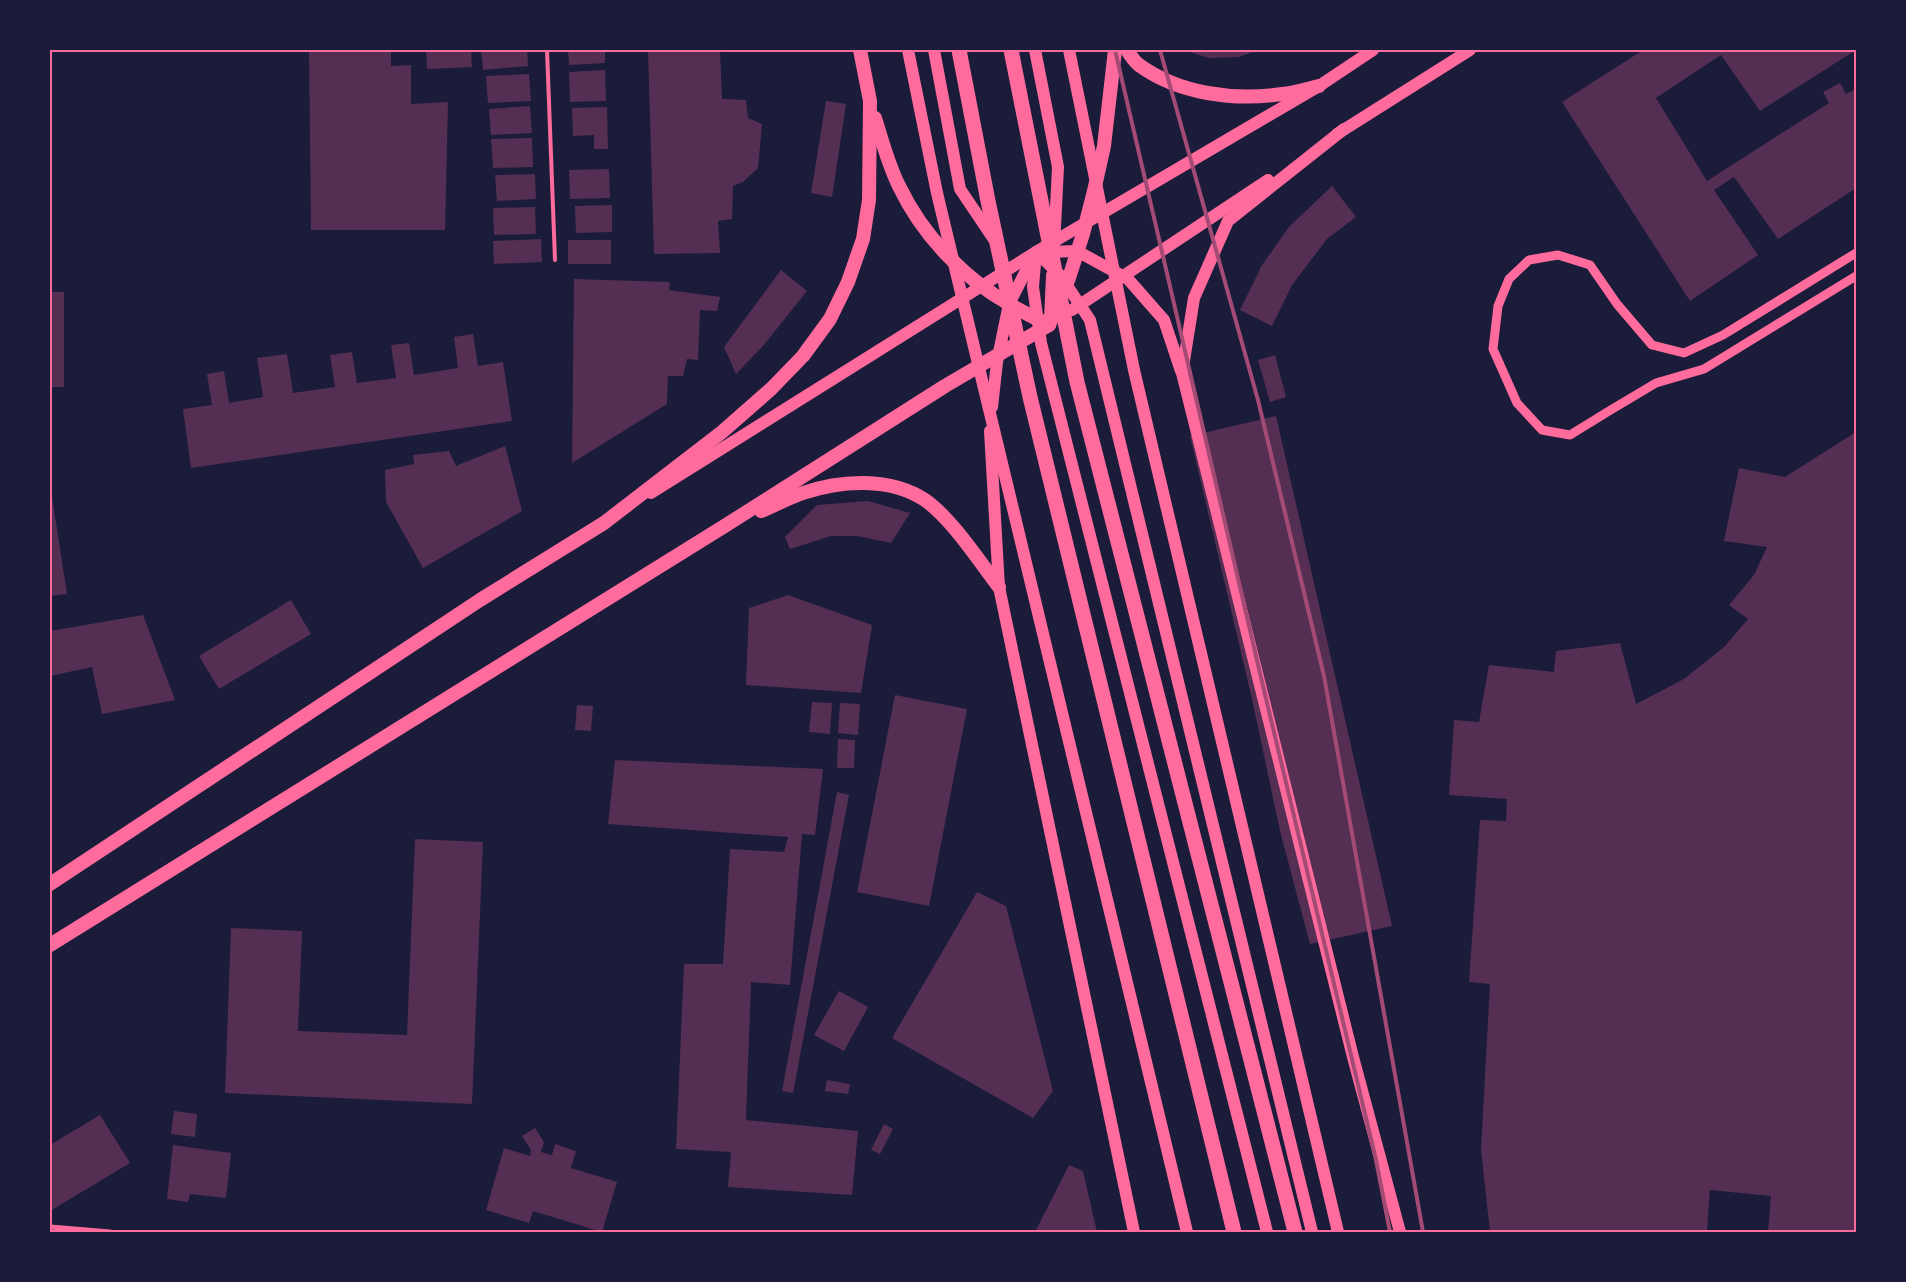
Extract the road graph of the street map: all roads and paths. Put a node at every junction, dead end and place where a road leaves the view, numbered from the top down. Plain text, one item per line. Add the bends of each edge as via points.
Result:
1 (547, 50) edge
2 (860, 50) edge
3 (908, 50) edge
4 (934, 50) edge
5 (959, 50) edge
6 (1011, 50) edge
7 (1034, 50) edge
8 (1069, 50) edge
9 (1115, 50) edge
10 (1127, 50) edge
11 (1373, 50) edge
12 (1470, 50) edge
13 (1319, 86) junction
14 (870, 101) junction
15 (1344, 130) junction
16 (1086, 223) junction
17 (1054, 247) junction
18 (1036, 252) junction
19 (1077, 252) junction
20 (1856, 252) edge
21 (555, 260) dead end
22 (1012, 268) junction
23 (1052, 268) junction
24 (1123, 276) junction
25 (1856, 276) edge
26 (1021, 281) junction
27 (1066, 284) junction
28 (982, 286) junction
29 (1035, 303) junction
30 (1009, 304) junction
31 (1080, 305) junction
32 (1042, 325) junction
33 (998, 355) junction
34 (1182, 373) junction
35 (604, 523) junction
36 (723, 527) junction
37 (999, 587) junction
38 (50, 884) edge
39 (50, 945) edge
40 (50, 1227) edge
41 (110, 1232) edge
42 (1134, 1232) edge
43 (1187, 1232) edge
44 (1234, 1232) edge
45 (1267, 1232) edge
46 (1295, 1232) edge
47 (1312, 1232) edge
48 (1338, 1232) edge
49 (1400, 1232) edge

1 - 21 lane
2 - 14 highway
3 - 43 main road via 937,193
4 - 22 main road via 960,189
5 - 44 highway via 1030,397
6 - 46 highway via 1077,382
7 - 17 main road via 1058,167
8 - 48 main road via 1134,370
9 - 16 highway via 1104,146
10 - 13 highway via 1137,64 1172,83 1208,94 1245,97
11 - 13 main road
12 - 15 main road
13 - 16 main road
14 - 28 highway via 898,185 918,220 942,249
14 - 35 highway via 869,200 862,238 848,282 830,319 803,356 771,389 722,432
15 - 24 main road
15 - 34 main road via 1228,221 1194,298
16 - 17 main road
16 - 19 highway
17 - 18 main road
17 - 19 main road
17 - 23 main road
18 - 22 main road
18 - 23 main road
18 - 26 main road
18 - 29 main road via 1032,287
19 - 24 main road
19 - 27 highway
20 - 25 street via 1723,335 1684,353 1652,345 1590,266 1558,255 1529,260 1509,279 1498,306 1493,349 1516,403 1542,430 1570,436 1656,383 1704,369
22 - 26 main road
22 - 28 main road
23 - 27 main road
23 - 32 main road
24 - 31 main road
24 - 34 main road via 1164,320
26 - 29 main road
26 - 30 main road
27 - 31 main road
27 - 32 highway
28 - 30 highway
28 - 35 main road
29 - 32 main road
30 - 32 highway
30 - 33 main road
31 - 32 main road
31 - 47 main road via 1090,320
32 - 33 highway
32 - 45 main road via 1058,417
33 - 36 highway
33 - 37 main road via 989,439
34 - 49 main road via 1348,1038
35 - 38 highway via 480,600
36 - 37 highway via 804,493 834,485 866,482 898,487 925,500 947,520
36 - 39 highway
37 - 42 main road
40 - 41 street

